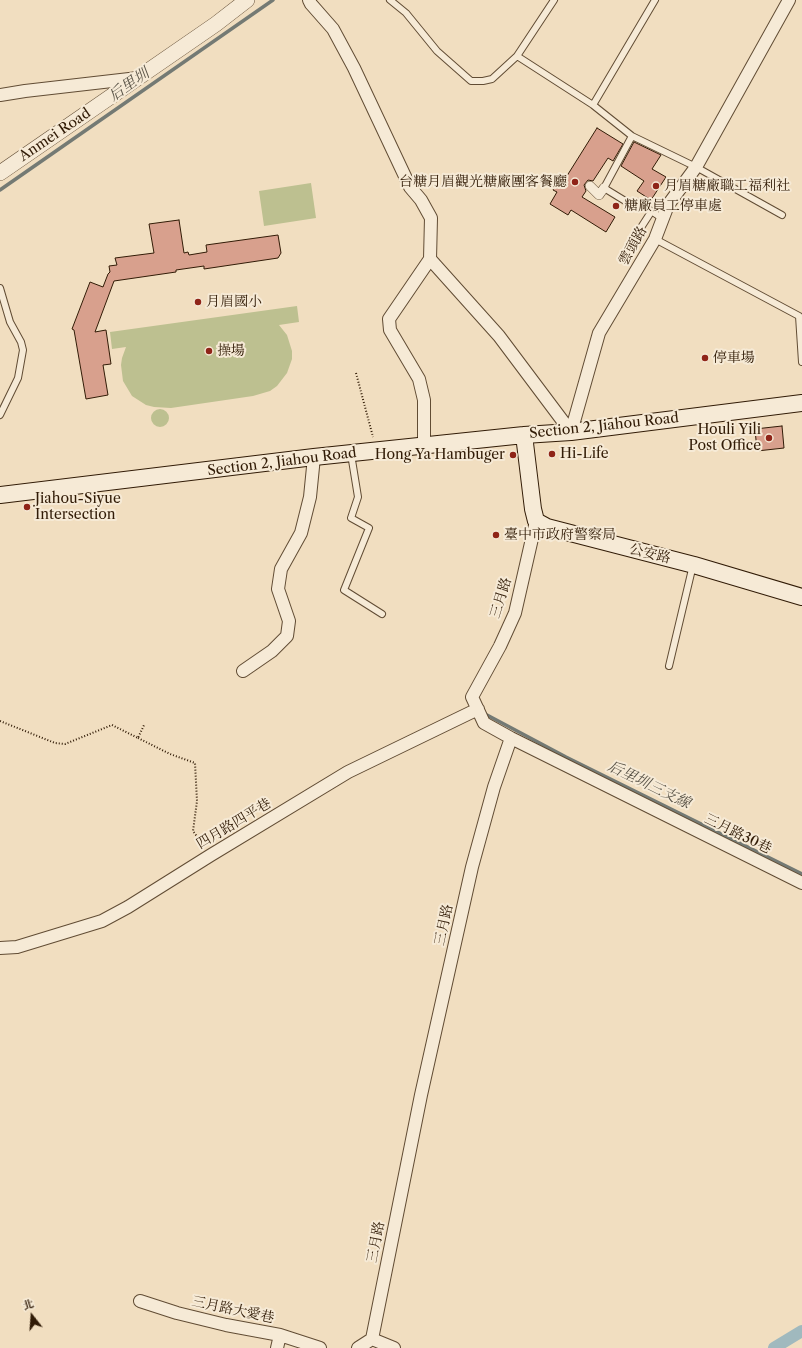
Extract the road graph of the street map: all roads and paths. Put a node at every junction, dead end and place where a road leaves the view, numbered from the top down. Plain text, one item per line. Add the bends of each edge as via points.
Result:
1 (247, 0) edge
2 (309, 0) edge
3 (390, 0) edge
4 (554, 0) edge
5 (656, 0) edge
6 (789, 0) edge
7 (517, 56) junction
8 (140, 78) junction
9 (0, 95) edge
10 (593, 105) junction
11 (632, 136) junction
12 (696, 167) junction
13 (0, 173) edge
14 (590, 186) dead end
15 (604, 188) junction
16 (651, 212) junction
17 (782, 215) dead end
18 (663, 220) junction
19 (655, 239) junction
20 (631, 243) dead end
21 (430, 259) junction
22 (0, 288) edge
23 (800, 317) edge
24 (802, 362) edge
25 (356, 373) dead end
26 (802, 403) edge
27 (0, 415) edge
28 (571, 432) junction
29 (524, 435) junction
30 (424, 446) junction
31 (376, 450) junction
32 (351, 454) junction
33 (314, 457) junction
34 (0, 495) edge
35 (536, 521) junction
36 (694, 565) junction
37 (802, 597) edge
38 (382, 614) dead end
39 (669, 666) dead end
40 (243, 671) dead end
41 (478, 709) junction
42 (0, 721) edge
43 (144, 725) dead end
44 (138, 738) junction
45 (511, 738) junction
46 (210, 855) junction
47 (802, 883) edge
48 (0, 948) edge
49 (140, 1301) dead end
50 (280, 1335) junction
51 (372, 1339) junction
52 (277, 1348) edge
53 (320, 1348) edge
54 (358, 1348) edge
55 (394, 1348) edge

1 - 8 street, Anmei Road
2 - 21 street via 332,29 354,68 410,187 431,218
3 - 7 lane via 406,13 437,51 471,81 492,79
4 - 7 lane
5 - 10 lane
6 - 12 street, 雲頭路
7 - 10 lane
8 - 9 street
8 - 13 street, Anmei Road
10 - 11 lane
11 - 12 lane
11 - 15 lane
12 - 17 lane
12 - 18 street, 雲頭路 via 668,205
14 - 15 street via 599,195
15 - 16 lane via 634,208 638,202
16 - 18 lane
16 - 20 lane
18 - 19 street, 雲頭路
19 - 23 lane
19 - 28 street, 雲頭路 via 599,333
21 - 28 street via 499,336
21 - 30 street via 389,320 390,330 419,379 424,400
22 - 27 lane via 10,322 23,350 18,378
23 - 24 lane
25 - 31 path
26 - 28 main road, Section 2, Jiahou Road
28 - 29 main road, Section 2, Jiahou Road
29 - 30 main road, Section 2, Jiahou Road
29 - 35 main road
30 - 31 main road, Section 2, Jiahou Road
31 - 32 main road, Section 2, Jiahou Road
32 - 33 main road, Section 2, Jiahou Road
32 - 38 lane via 358,497 351,518 369,528 344,590
33 - 34 main road, Section 2, Jiahou Road
33 - 40 street via 310,497 301,533 281,569 278,589 288,621 288,636 272,651
35 - 36 main road, 公安路 via 546,527
35 - 41 street, 三月路 via 515,613 472,697
36 - 37 main road, 公安路
36 - 39 lane
41 - 45 street, 三月路 via 484,723
41 - 46 street, 四月路四平巷 via 348,772
42 - 44 path via 60,744 112,725
43 - 44 path
44 - 46 path via 195,763 197,801 193,831
45 - 47 street, 三月路30巷
45 - 51 street, 三月路 via 494,787 472,867 421,1095
46 - 48 street, 四月路四平巷 via 102,921 17,946
49 - 50 street, 三月路大愛巷 via 226,1325
50 - 52 street
50 - 53 street, 三月路大愛巷
51 - 54 street
51 - 55 street

